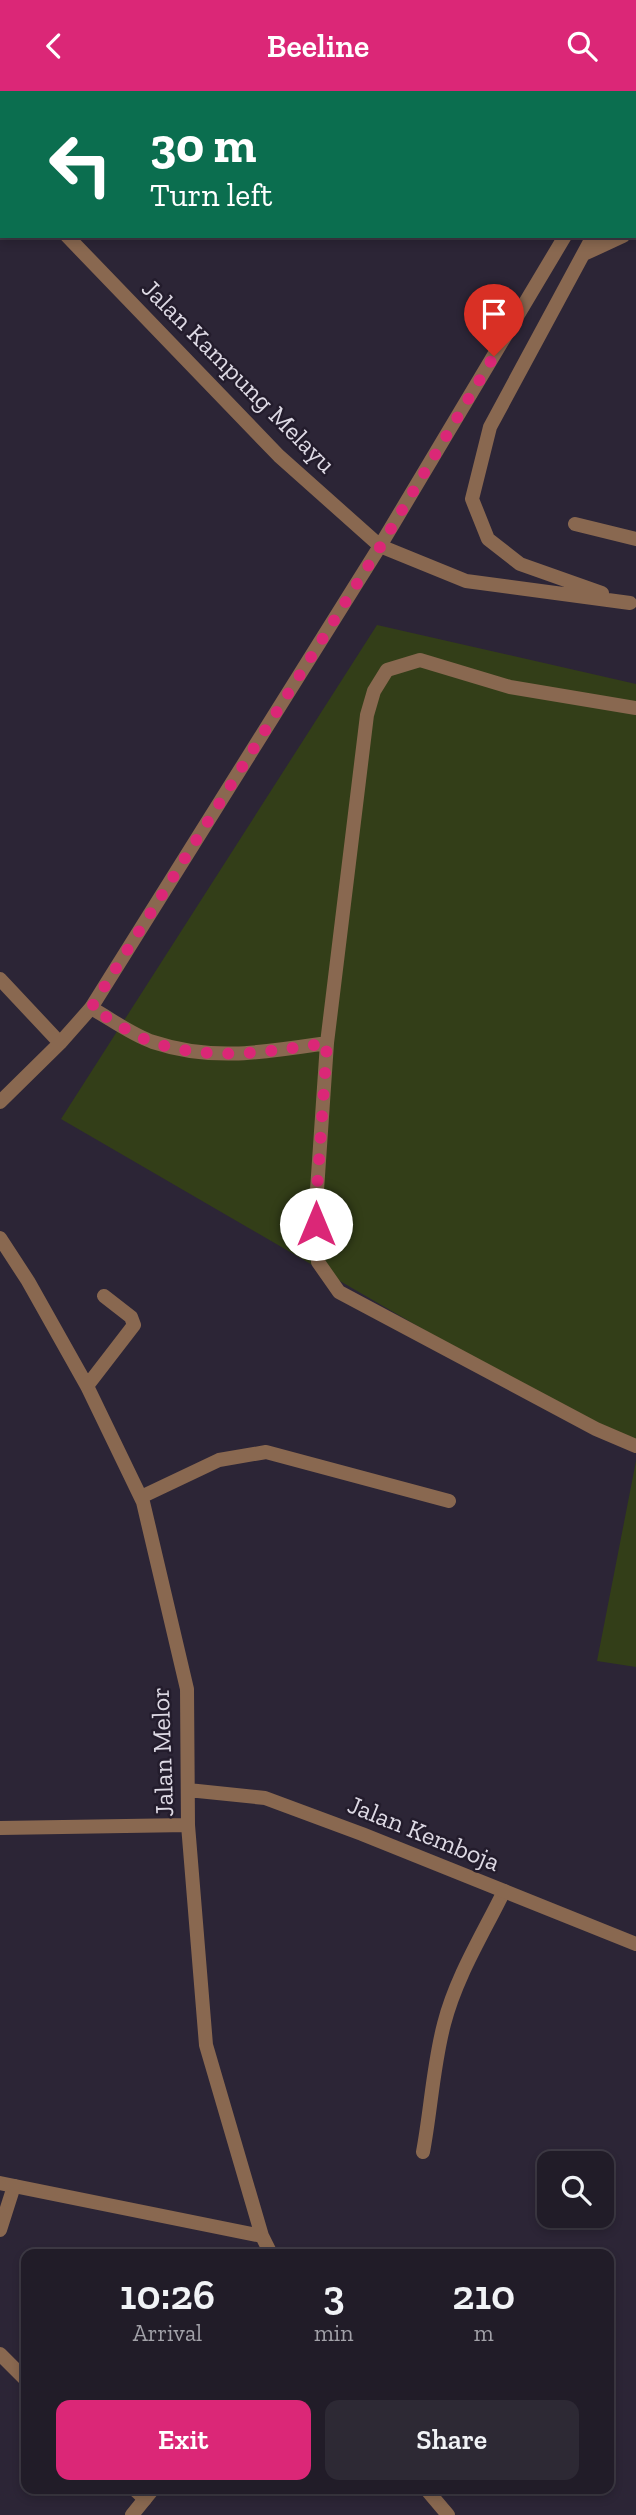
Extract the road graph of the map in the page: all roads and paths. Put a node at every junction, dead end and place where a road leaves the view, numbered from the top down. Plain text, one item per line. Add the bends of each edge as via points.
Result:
1 (69, 238) edge
2 (564, 238) edge
3 (592, 238) edge
4 (619, 238) edge
5 (584, 254) junction
6 (575, 524) dead end
7 (636, 539) edge
8 (380, 547) junction
9 (633, 604) edge
10 (636, 708) edge
11 (0, 979) edge
12 (91, 1008) junction
13 (60, 1043) junction
14 (327, 1043) junction
15 (0, 1102) edge
16 (0, 1238) edge
17 (104, 1296) dead end
18 (87, 1386) junction
19 (636, 1446) edge
20 (141, 1497) junction
21 (449, 1501) dead end
22 (188, 1790) junction
23 (188, 1825) junction
24 (0, 1828) edge
25 (504, 1891) junction
26 (636, 1944) edge
27 (423, 2152) dead end
28 (7, 2185) edge
29 (0, 2230) edge
30 (262, 2236) junction
31 (268, 2249) edge
32 (0, 2354) edge
33 (21, 2375) edge
34 (143, 2494) edge
35 (430, 2494) edge
36 (132, 2515) edge
37 (448, 2515) edge

1 - 8 street, Jalan Kampung Melayu via 279,456
2 - 8 street
3 - 5 street
4 - 5 street
5 - 9 street via 490,427 472,499 488,539 520,564
6 - 7 street
8 - 9 street, Jalan Kampung Melayu via 466,582
8 - 12 street
10 - 14 street via 510,687 420,660 387,670 367,715
11 - 13 street
12 - 13 street
12 - 14 street via 150,1041 200,1054 246,1055
13 - 15 street
14 - 19 street via 316,1216 318,1262 339,1292
16 - 18 street, Jalan Melor
17 - 18 street via 131,1317 134,1325
18 - 20 street, Jalan Melor
20 - 21 street via 219,1460 266,1452
20 - 22 street, Jalan Melor via 187,1689
22 - 23 street, Jalan Melor
22 - 25 street, Jalan Kemboja via 265,1798
23 - 24 street
23 - 30 street, Jalan Melor via 206,2045
25 - 26 street, Jalan Kemboja
25 - 27 street via 450,2006 435,2066
28 - 29 street
28 - 30 street
30 - 31 street, Jalan Melor
32 - 33 street
34 - 36 street
35 - 37 street

